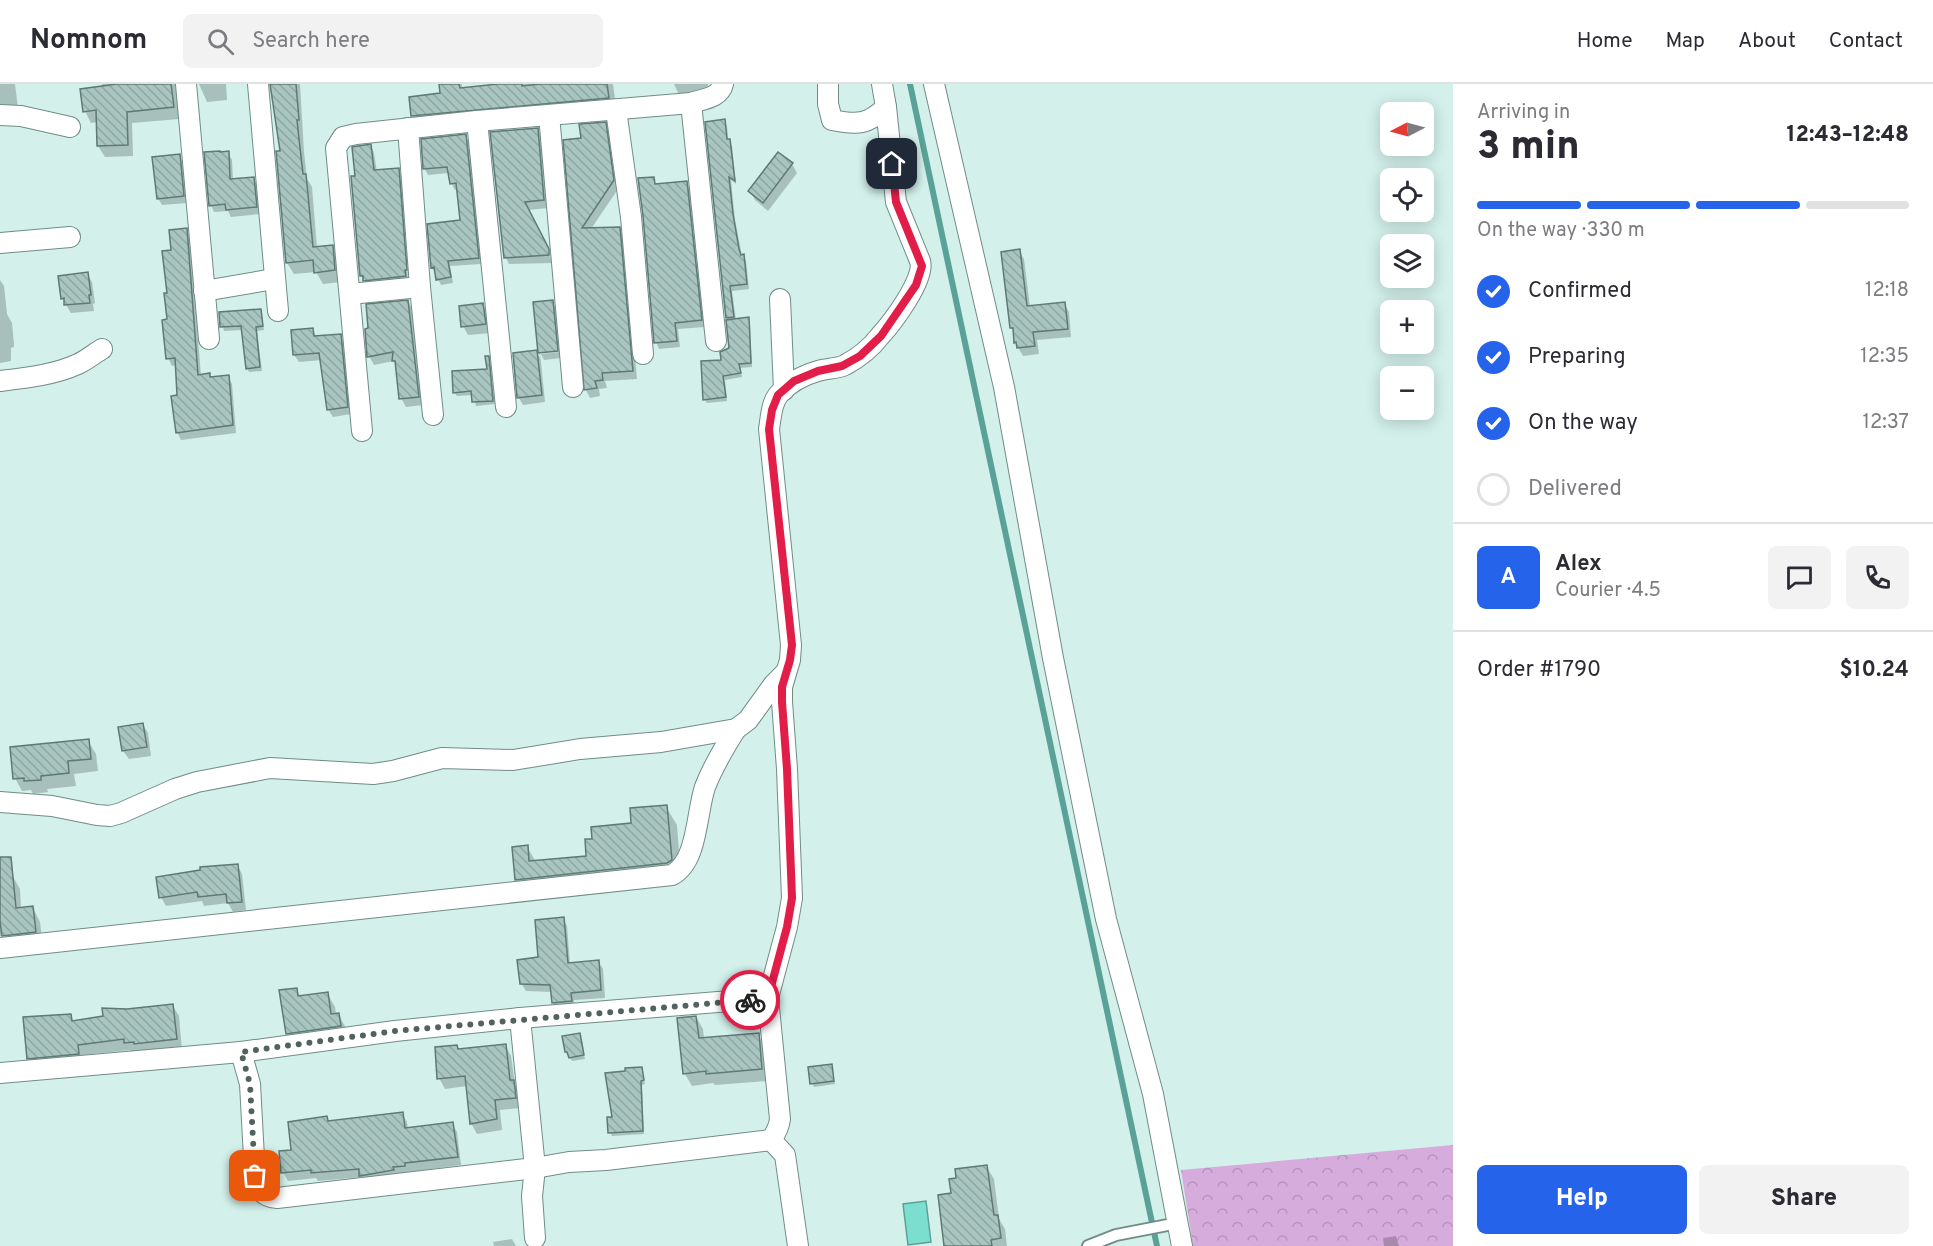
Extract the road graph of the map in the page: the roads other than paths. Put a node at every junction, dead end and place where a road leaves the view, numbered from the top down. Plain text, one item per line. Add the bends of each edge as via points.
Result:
1 (186, 84) edge
2 (258, 84) edge
3 (723, 84) edge
4 (828, 84) edge
5 (882, 84) edge
6 (934, 84) edge
7 (691, 103) junction
8 (886, 107) junction
9 (616, 110) junction
10 (0, 115) edge
11 (549, 116) junction
12 (477, 121) junction
13 (70, 127) dead end
14 (408, 128) junction
15 (69, 237) dead end
16 (0, 243) edge
17 (274, 279) junction
18 (420, 287) junction
19 (204, 291) junction
20 (350, 294) junction
21 (780, 299) dead end
22 (278, 311) dead end
23 (209, 339) dead end
24 (716, 341) dead end
25 (102, 349) dead end
26 (643, 354) dead end
27 (0, 381) edge
28 (573, 387) dead end
29 (784, 390) junction
30 (506, 407) dead end
31 (434, 415) dead end
32 (362, 431) dead end
33 (786, 672) junction
34 (736, 729) junction
35 (0, 802) edge
36 (0, 948) edge
37 (768, 998) junction
38 (520, 1018) junction
39 (241, 1052) junction
40 (0, 1073) edge
41 (771, 1140) junction
42 (535, 1168) junction
43 (1172, 1224) junction
44 (535, 1238) dead end
45 (798, 1246) edge
46 (1088, 1246) edge
47 (1182, 1246) edge

1 - 19 street
2 - 17 street
3 - 7 street via 716,95
4 - 8 street via 832,120 864,122 874,119
5 - 8 street
6 - 43 street via 1004,387 1106,919 1153,1094
7 - 9 street
7 - 24 street
8 - 29 street via 896,202 922,270 881,336 860,356 794,381
9 - 11 street
9 - 26 street via 631,217
10 - 13 street
11 - 12 street
11 - 28 street
12 - 14 street
12 - 30 street
14 - 18 street
14 - 20 street via 349,135 338,142
15 - 16 street
17 - 19 street
17 - 22 street
18 - 20 street
18 - 31 street
19 - 23 street
20 - 32 street
21 - 29 street
25 - 27 street via 57,371
29 - 33 street via 772,410 769,429 792,645
33 - 34 street via 748,720
33 - 37 street via 782,702 792,898
34 - 35 street via 513,760 442,758 373,774 270,768 197,782 110,816
34 - 36 street via 705,787 688,858 681,870 672,875
37 - 38 street
37 - 41 street via 780,1119
38 - 39 street
38 - 42 street
39 - 40 street
39 - 42 street via 250,1084 255,1176 262,1194 269,1197
41 - 42 street
41 - 45 street via 785,1155
42 - 44 street
43 - 46 lane via 1116,1235
43 - 47 street

